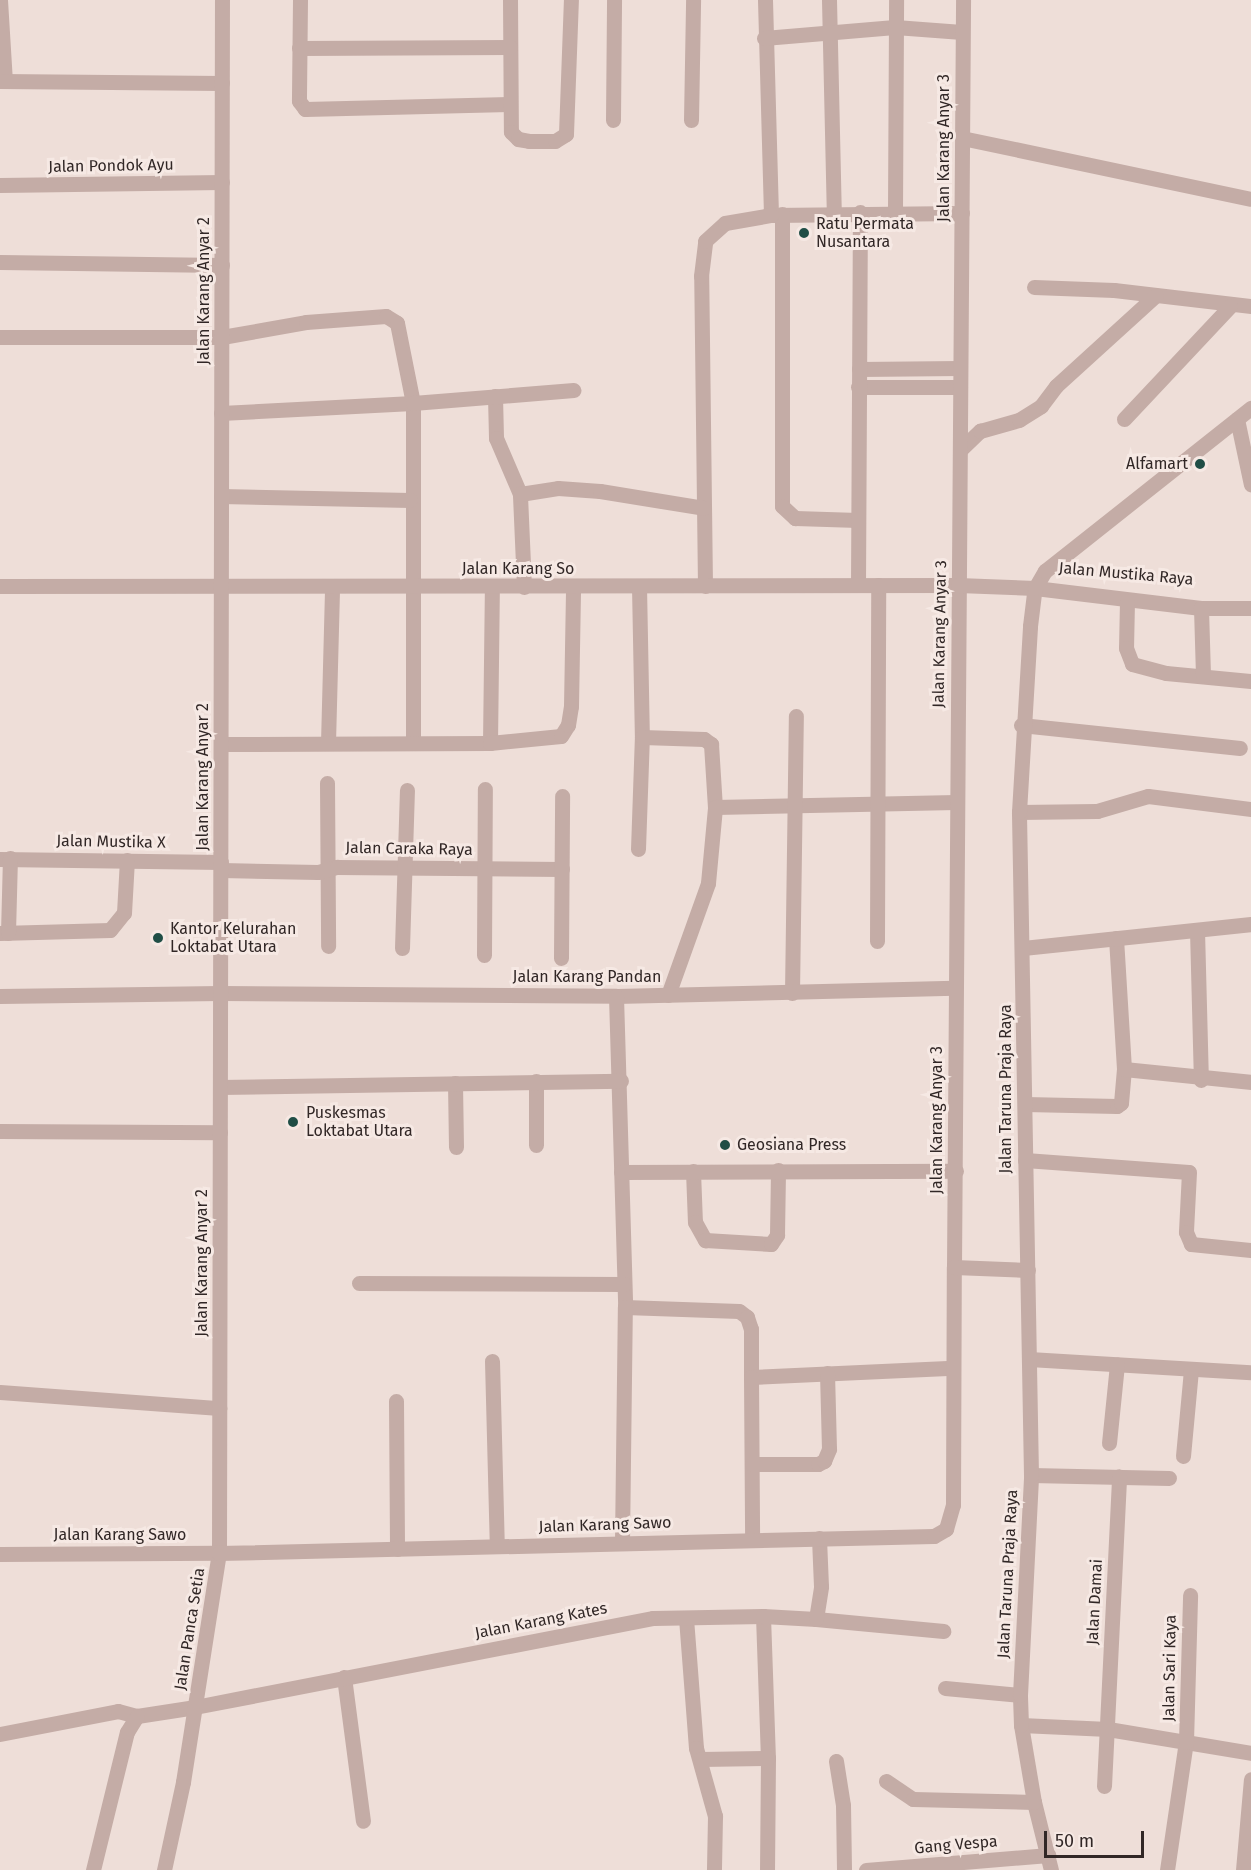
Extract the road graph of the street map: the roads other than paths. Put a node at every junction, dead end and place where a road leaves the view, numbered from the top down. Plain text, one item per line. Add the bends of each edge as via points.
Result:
1 (0, 0) edge
2 (222, 0) edge
3 (300, 0) edge
4 (510, 0) edge
5 (571, 0) edge
6 (614, 0) edge
7 (693, 0) edge
8 (765, 0) edge
9 (830, 0) edge
10 (896, 0) edge
11 (963, 0) edge
12 (895, 27) junction
13 (962, 32) junction
14 (829, 33) junction
15 (764, 38) junction
16 (510, 47) junction
17 (299, 48) junction
18 (2, 81) edge
19 (222, 82) junction
20 (509, 104) junction
21 (614, 120) dead end
22 (691, 120) dead end
23 (962, 138) junction
24 (222, 182) junction
25 (0, 185) edge
26 (1251, 199) edge
27 (895, 211) junction
28 (860, 212) junction
29 (834, 213) junction
30 (962, 213) junction
31 (776, 214) junction
32 (0, 262) edge
33 (222, 265) junction
34 (1034, 287) dead end
35 (1156, 295) junction
36 (1230, 306) junction
37 (1251, 306) edge
38 (222, 337) junction
39 (0, 338) edge
40 (960, 368) junction
41 (859, 369) junction
42 (858, 387) junction
43 (960, 387) junction
44 (573, 390) dead end
45 (495, 396) junction
46 (413, 404) junction
47 (1251, 408) edge
48 (221, 413) junction
49 (1124, 419) dead end
50 (1237, 419) junction
51 (960, 450) junction
52 (1251, 486) edge
53 (520, 494) junction
54 (221, 495) junction
55 (410, 500) junction
56 (704, 508) junction
57 (858, 520) junction
58 (858, 585) junction
59 (878, 585) junction
60 (958, 585) junction
61 (0, 586) edge
62 (573, 586) junction
63 (639, 586) junction
64 (705, 586) junction
65 (332, 587) junction
66 (415, 587) junction
67 (492, 587) junction
68 (524, 587) junction
69 (221, 588) junction
70 (1035, 588) junction
71 (1251, 598) edge
72 (1127, 601) junction
73 (1201, 608) junction
74 (1251, 608) edge
75 (1203, 675) junction
76 (1251, 681) edge
77 (796, 716) dead end
78 (1022, 725) junction
79 (642, 737) junction
80 (490, 742) junction
81 (328, 743) junction
82 (413, 743) junction
83 (221, 744) junction
84 (1240, 748) dead end
85 (327, 783) dead end
86 (485, 789) dead end
87 (407, 790) dead end
88 (562, 796) dead end
89 (956, 802) junction
90 (875, 804) junction
91 (797, 805) junction
92 (715, 807) junction
93 (1251, 809) edge
94 (1019, 812) junction
95 (638, 849) dead end
96 (5, 858) edge
97 (127, 860) junction
98 (221, 866) junction
99 (484, 868) junction
100 (562, 869) junction
101 (324, 871) junction
102 (402, 871) junction
103 (1251, 924) edge
104 (1197, 930) junction
105 (4, 933) edge
106 (1116, 938) junction
107 (877, 941) dead end
108 (328, 946) dead end
109 (402, 948) dead end
110 (1023, 948) junction
111 (484, 955) dead end
112 (561, 958) dead end
113 (954, 988) junction
114 (220, 993) junction
115 (792, 993) junction
116 (668, 995) junction
117 (0, 996) edge
118 (616, 996) junction
119 (1124, 1069) junction
120 (1201, 1080) junction
121 (536, 1081) junction
122 (621, 1081) junction
123 (1251, 1082) edge
124 (455, 1083) junction
125 (220, 1087) junction
126 (1024, 1104) junction
127 (0, 1131) edge
128 (220, 1132) junction
129 (536, 1145) dead end
130 (456, 1147) dead end
131 (1025, 1160) junction
132 (778, 1170) junction
133 (956, 1170) junction
134 (693, 1171) junction
135 (621, 1172) junction
136 (1251, 1250) edge
137 (954, 1268) junction
138 (1028, 1270) junction
139 (359, 1283) dead end
140 (624, 1284) junction
141 (625, 1307) junction
142 (1029, 1359) junction
143 (492, 1360) dead end
144 (1116, 1364) junction
145 (953, 1368) junction
146 (1191, 1369) junction
147 (1251, 1372) edge
148 (827, 1373) junction
149 (751, 1377) junction
150 (0, 1392) edge
151 (396, 1401) dead end
152 (219, 1407) junction
153 (1109, 1443) dead end
154 (1183, 1456) dead end
155 (752, 1464) junction
156 (1031, 1475) junction
157 (1119, 1476) junction
158 (1169, 1478) dead end
159 (819, 1538) junction
160 (752, 1539) junction
161 (622, 1542) junction
162 (497, 1546) junction
163 (397, 1549) junction
164 (219, 1553) junction
165 (0, 1554) edge
166 (1190, 1595) dead end
167 (763, 1616) junction
168 (686, 1617) junction
169 (816, 1619) junction
170 (943, 1631) dead end
171 (344, 1677) junction
172 (945, 1688) dead end
173 (1020, 1695) junction
174 (195, 1707) junction
175 (137, 1716) junction
176 (1021, 1725) junction
177 (1108, 1729) junction
178 (0, 1734) edge
179 (1186, 1742) junction
180 (1251, 1753) edge
181 (768, 1758) junction
182 (701, 1759) junction
183 (836, 1761) dead end
184 (1251, 1779) edge
185 (886, 1781) dead end
186 (1104, 1786) dead end
187 (1034, 1802) junction
188 (363, 1821) dead end
189 (1049, 1863) edge
190 (93, 1870) edge
191 (164, 1870) edge
192 (714, 1870) edge
193 (767, 1870) edge
194 (844, 1870) edge
195 (866, 1870) edge
196 (1167, 1870) edge
197 (1243, 1870) edge

1 - 18 street
2 - 19 street, Jalan Karang Anyar 2
3 - 17 street
4 - 16 street
5 - 20 street via 566,134 555,141 518,139 511,132
6 - 21 street
7 - 22 street
8 - 15 street
9 - 14 street
10 - 12 street
11 - 13 street, Jalan Karang Anyar 3
12 - 13 street
12 - 14 street
12 - 27 street
13 - 23 street, Jalan Karang Anyar 3
14 - 15 street
14 - 29 street
15 - 31 street
16 - 17 street
16 - 20 street
17 - 20 street via 299,101 305,109
18 - 19 street
19 - 24 street, Jalan Karang Anyar 2
23 - 26 street
23 - 30 street, Jalan Karang Anyar 3
24 - 25 street, Jalan Pondok Ayu
24 - 33 street, Jalan Karang Anyar 2
27 - 28 street
27 - 30 street
28 - 29 street
28 - 41 street
29 - 31 street
30 - 40 street, Jalan Karang Anyar 3
31 - 56 street via 725,223 705,241 700,276
31 - 57 street via 782,506 795,518
32 - 33 street
33 - 38 street, Jalan Karang Anyar 2
34 - 35 street
35 - 36 street
35 - 51 street via 1056,386 1041,406 1019,420 980,431
36 - 37 street
36 - 49 street
38 - 39 street
38 - 46 street via 306,322 386,316 397,323 401,335
38 - 48 street, Jalan Karang Anyar 2
40 - 41 street
40 - 43 street, Jalan Karang Anyar 3
41 - 42 street
42 - 43 street
42 - 57 street
43 - 51 street, Jalan Karang Anyar 3
44 - 45 street
45 - 46 street
45 - 53 street via 496,438
46 - 48 street
46 - 55 street
47 - 50 street
48 - 54 street, Jalan Karang Anyar 2
50 - 52 street
50 - 70 street via 1045,571
51 - 60 street, Jalan Karang Anyar 3
53 - 56 street via 558,488 600,491
53 - 68 street
54 - 55 street
54 - 69 street, Jalan Karang Anyar 2
55 - 66 street
56 - 64 street
57 - 58 street
58 - 59 street, Jalan Karang So
58 - 64 street, Jalan Karang So
59 - 60 street, Jalan Karang So
59 - 90 street
60 - 70 street, Jalan Karang So
60 - 89 street, Jalan Karang Anyar 3
61 - 69 street, Jalan Karang So
62 - 63 street, Jalan Karang So
62 - 68 street, Jalan Karang So
62 - 80 street via 568,724 561,736
63 - 64 street, Jalan Karang So
63 - 79 street
65 - 66 street, Jalan Karang So
65 - 69 street, Jalan Karang So
65 - 81 street
66 - 67 street, Jalan Karang So
66 - 82 street
67 - 68 street, Jalan Karang So
67 - 80 street
69 - 83 street, Jalan Karang Anyar 2
70 - 71 street, Jalan Mustika Raya via 1049,585 1199,598
70 - 72 street, Jalan Mustika Raya
70 - 78 street, Jalan Taruna Praja Raya
72 - 73 street, Jalan Mustika Raya
72 - 75 street via 1126,648 1132,664 1147,670
73 - 74 street, Jalan Mustika Raya
73 - 75 street
75 - 76 street
77 - 91 street
78 - 84 street
78 - 94 street, Jalan Taruna Praja Raya
79 - 92 street via 704,739 711,744
79 - 95 street
80 - 82 street
81 - 82 street
81 - 83 street
83 - 98 street, Jalan Karang Anyar 2
85 - 101 street
86 - 99 street
87 - 102 street
88 - 100 street
89 - 90 street
89 - 113 street, Jalan Karang Anyar 3
90 - 91 street
90 - 107 street
91 - 92 street
91 - 115 street
92 - 116 street via 708,883
93 - 94 street via 1148,796 1097,811
94 - 110 street, Jalan Taruna Praja Raya
96 - 97 street, Jalan Mustika X
96 - 105 street
97 - 98 street, Jalan Mustika X
97 - 105 street via 124,913 110,930
98 - 101 street
98 - 114 street, Jalan Karang Anyar 2
99 - 100 street, Jalan Caraka Raya
99 - 102 street, Jalan Caraka Raya
99 - 111 street
100 - 112 street
101 - 102 street, Jalan Caraka Raya
101 - 108 street
102 - 109 street
103 - 104 street
104 - 106 street
104 - 120 street
106 - 110 street
106 - 119 street
110 - 126 street, Jalan Taruna Praja Raya
113 - 115 street, Jalan Karang Pandan
113 - 133 street, Jalan Karang Anyar 3
114 - 117 street, Jalan Karang Pandan
114 - 118 street, Jalan Karang Pandan
114 - 125 street, Jalan Karang Anyar 2
115 - 116 street, Jalan Karang Pandan
116 - 118 street, Jalan Karang Pandan
118 - 122 street
119 - 120 street
119 - 126 street via 1121,1103 1117,1106
120 - 123 street
121 - 122 street
121 - 124 street
121 - 129 street
122 - 135 street
124 - 125 street
124 - 130 street
125 - 128 street, Jalan Karang Anyar 2
126 - 131 street, Jalan Taruna Praja Raya
127 - 128 street
128 - 152 street, Jalan Karang Anyar 2
131 - 136 street via 1189,1172 1186,1232 1191,1244
131 - 138 street, Jalan Taruna Praja Raya
132 - 133 street
132 - 134 street
132 - 134 street via 777,1235 771,1244 705,1240 695,1222
133 - 137 street, Jalan Karang Anyar 3
134 - 135 street
135 - 140 street
137 - 138 street
137 - 145 street, Jalan Karang Sawo
138 - 142 street, Jalan Taruna Praja Raya
139 - 140 street
140 - 141 street
141 - 149 street via 738,1311 747,1317 751,1329
141 - 161 street
142 - 144 street
142 - 156 street, Jalan Taruna Praja Raya
143 - 162 street
144 - 146 street
144 - 153 street
145 - 148 street
145 - 159 street, Jalan Karang Sawo via 953,1505 946,1529 921,1538
146 - 147 street
146 - 154 street
148 - 149 street
148 - 155 street via 830,1449 824,1461
149 - 155 street
150 - 152 street
151 - 163 street
152 - 164 street, Jalan Karang Anyar 2
155 - 160 street
156 - 157 street
156 - 173 street, Jalan Taruna Praja Raya
157 - 158 street
157 - 177 street, Jalan Damai
159 - 160 street, Jalan Karang Sawo
159 - 169 street
160 - 161 street, Jalan Karang Sawo
161 - 162 street, Jalan Karang Sawo
162 - 163 street, Jalan Karang Sawo
163 - 164 street, Jalan Karang Sawo
164 - 165 street, Jalan Karang Sawo
164 - 174 street, Jalan Panca Setia
166 - 179 street, Jalan Sari Kaya
167 - 168 street, Jalan Karang Kates
167 - 169 street, Jalan Karang Kates
167 - 181 street
168 - 171 street, Jalan Karang Kates via 653,1618
168 - 182 street via 696,1748
169 - 170 street, Jalan Karang Kates
171 - 174 street, Jalan Karang Kates
171 - 188 street
172 - 173 street
173 - 176 street, Jalan Taruna Praja Raya
174 - 175 street, Jalan Panca Setia
174 - 191 street
175 - 178 street, Jalan Panca Setia via 118,1711
175 - 190 street via 127,1732
176 - 177 street
176 - 187 street, Jalan Taruna Praja Raya
177 - 179 street
177 - 186 street, Jalan Damai
179 - 180 street
179 - 196 street, Jalan Sari Kaya
181 - 182 street
181 - 193 street
182 - 192 street via 715,1816
183 - 194 street via 843,1805
184 - 197 street
185 - 187 street via 914,1799
187 - 189 street, Jalan Taruna Praja Raya
189 - 195 street, Gang Vespa

